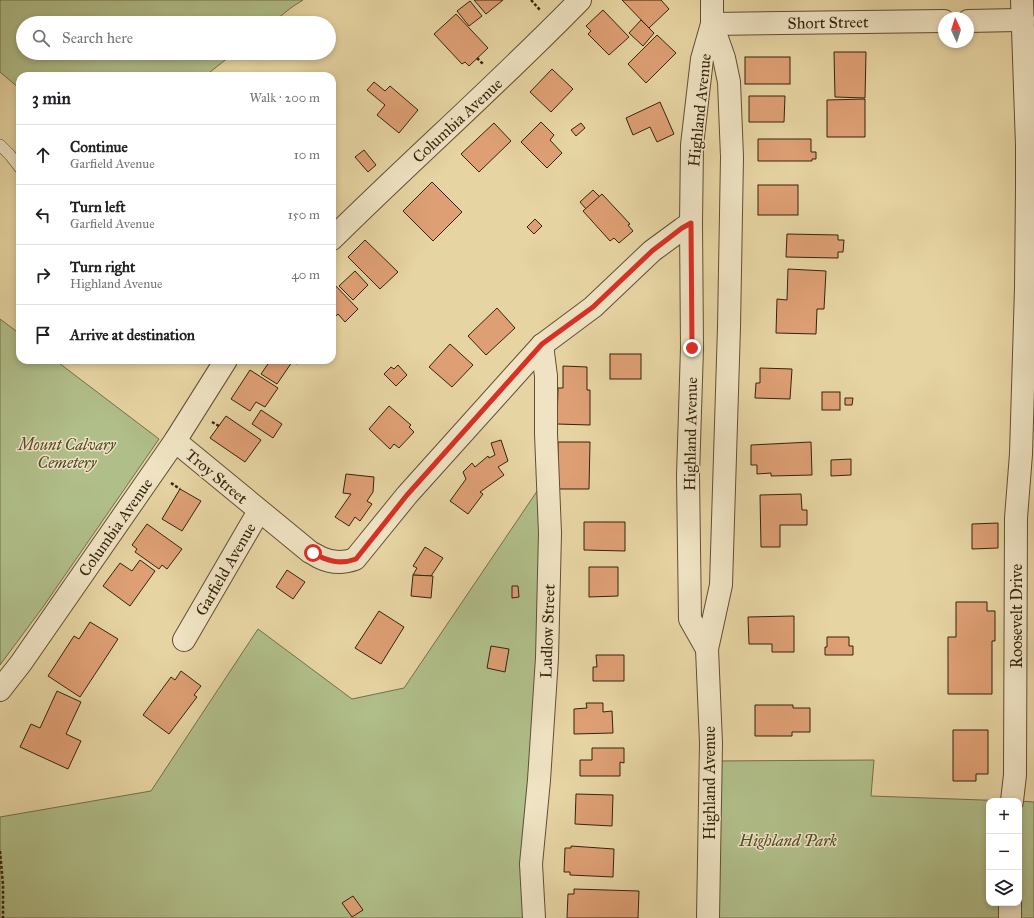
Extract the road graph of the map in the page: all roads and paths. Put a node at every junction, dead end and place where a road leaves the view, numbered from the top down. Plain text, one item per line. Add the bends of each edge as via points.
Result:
1 (530, 0) edge
2 (580, 0) edge
3 (712, 0) edge
4 (541, 10) dead end
5 (1022, 10) edge
6 (974, 20) edge
7 (938, 21) edge
8 (712, 24) junction
9 (0, 145) edge
10 (16, 162) edge
11 (691, 223) junction
12 (336, 235) edge
13 (542, 344) junction
14 (223, 364) edge
15 (175, 441) junction
16 (259, 511) junction
17 (184, 640) dead end
18 (707, 649) junction
19 (0, 690) edge
20 (1012, 798) edge
21 (0, 851) edge
22 (1010, 906) edge
23 (3, 918) edge
24 (534, 918) edge
25 (708, 918) edge
26 (1010, 918) edge

1 - 4 path
2 - 12 street, Columbia Avenue via 514,67
3 - 8 street, Highland Avenue
5 - 6 street
5 - 20 street, Roosevelt Drive via 1027,153 1026,288 1021,454 1016,518 1015,774
7 - 8 street, Short Street
8 - 11 street, Highland Avenue via 702,59 692,146
8 - 18 street, Highland Avenue via 729,82 732,157 721,585
9 - 10 lane
11 - 13 street, Garfield Avenue via 652,251 593,307
11 - 18 street, Highland Avenue via 692,348 688,475 690,619
13 - 16 street, Garfield Avenue via 407,495 356,559 335,562 322,559
13 - 24 street, Ludlow Street via 546,376 550,533 547,658 531,864
14 - 15 street, Columbia Avenue
15 - 16 street, Troy Street
15 - 19 street, Columbia Avenue
16 - 17 street, Garfield Avenue
18 - 25 street, Highland Avenue via 711,742
21 - 23 path
22 - 26 street

